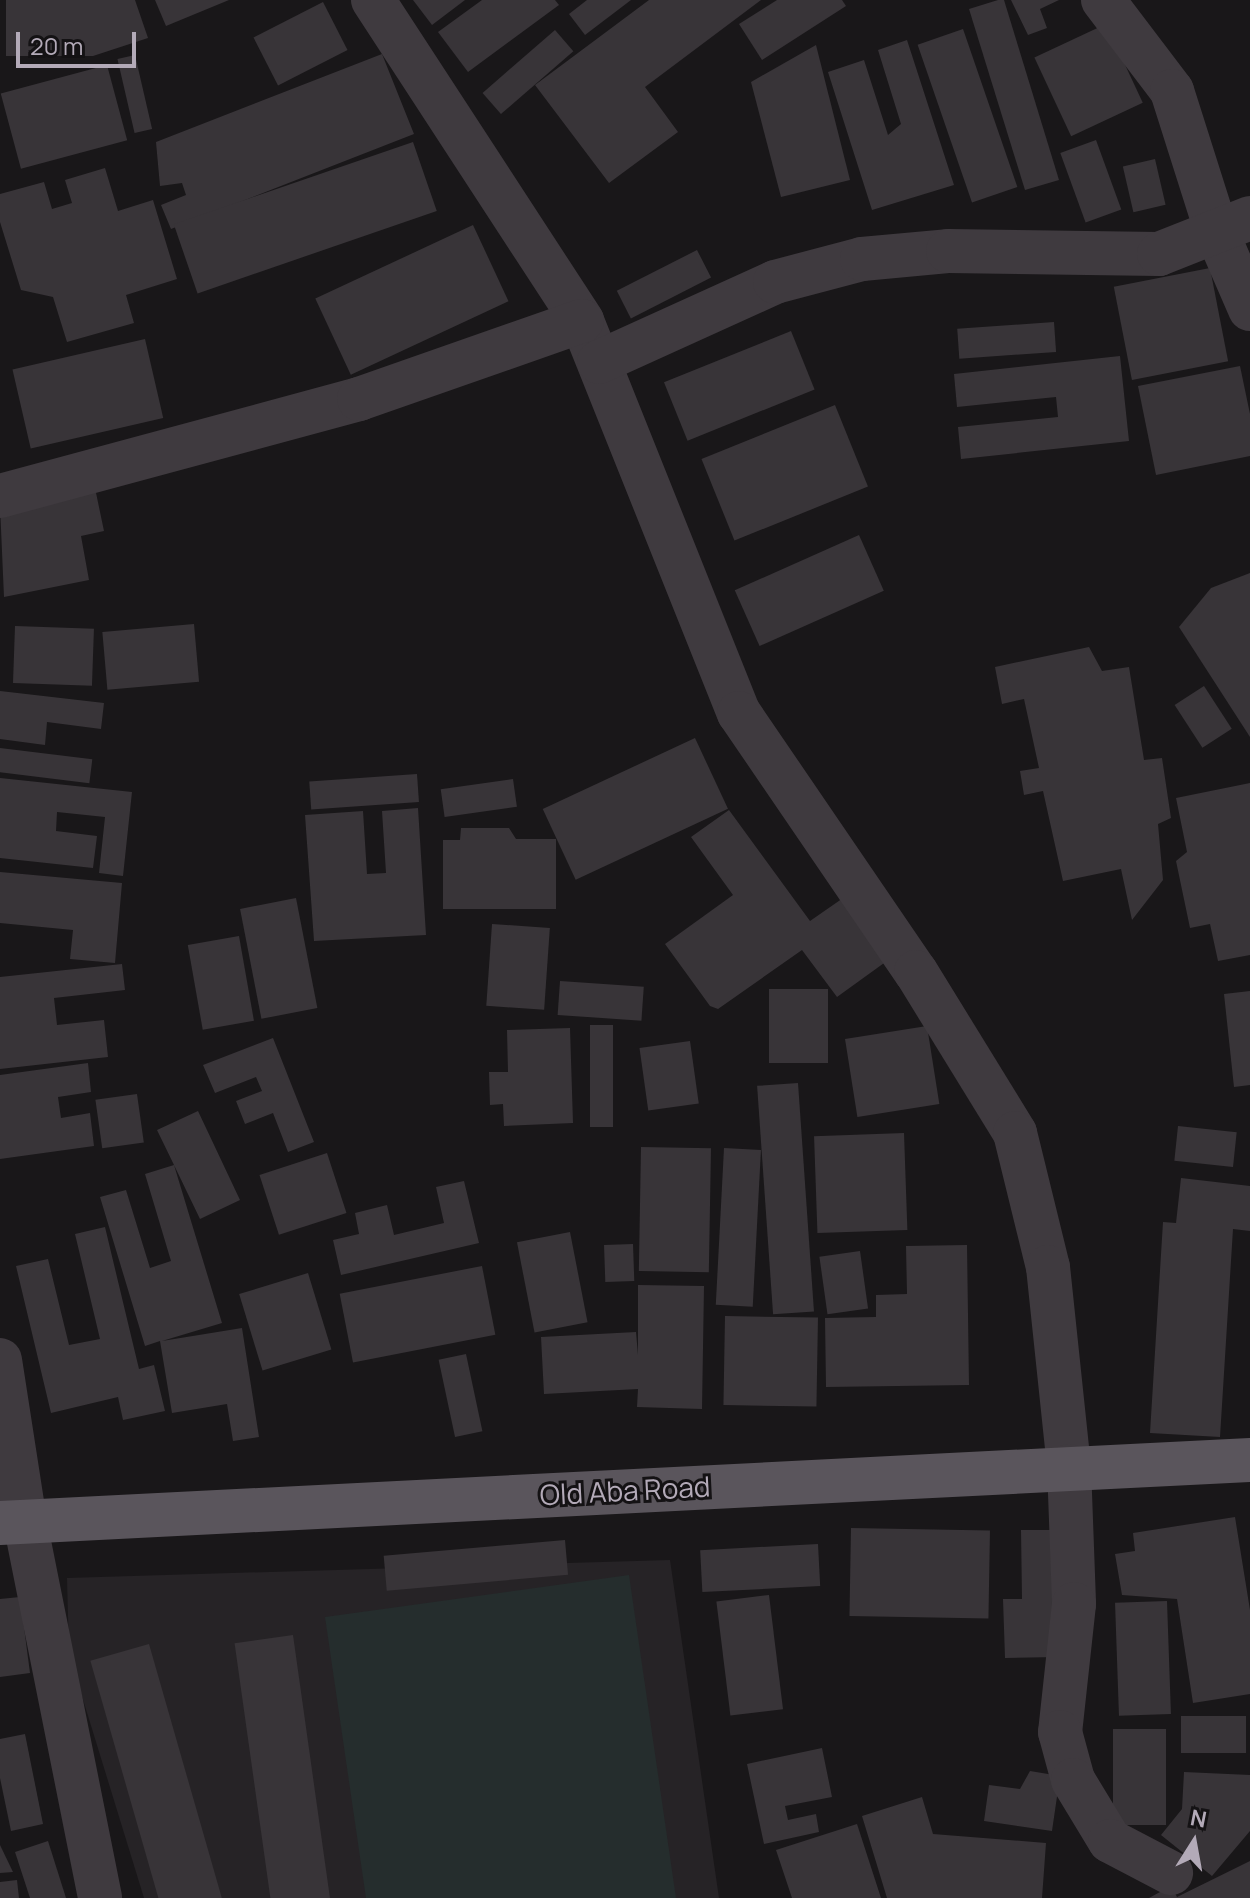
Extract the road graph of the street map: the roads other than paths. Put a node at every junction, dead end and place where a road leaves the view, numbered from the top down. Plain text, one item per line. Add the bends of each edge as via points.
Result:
1 (373, 0) edge
2 (1103, 0) edge
3 (1233, 226) edge
4 (1250, 309) edge
5 (582, 321) junction
6 (599, 362) junction
7 (0, 496) edge
8 (0, 1360) edge
9 (1250, 1460) edge
10 (1069, 1466) junction
11 (12, 1522) edge
12 (1171, 1873) dead end
13 (100, 1898) edge

1 - 5 street
2 - 3 street via 1172,91
3 - 4 street
3 - 6 street via 1159,254 948,251 862,259 775,282
5 - 6 street
5 - 7 street via 359,399
6 - 10 street via 739,713 916,972 1015,1133 1048,1267
8 - 11 street
9 - 10 main road, Old Aba Road
10 - 11 main road, Old Aba Road
10 - 12 street via 1074,1604 1060,1732 1073,1780 1110,1841
11 - 13 street

